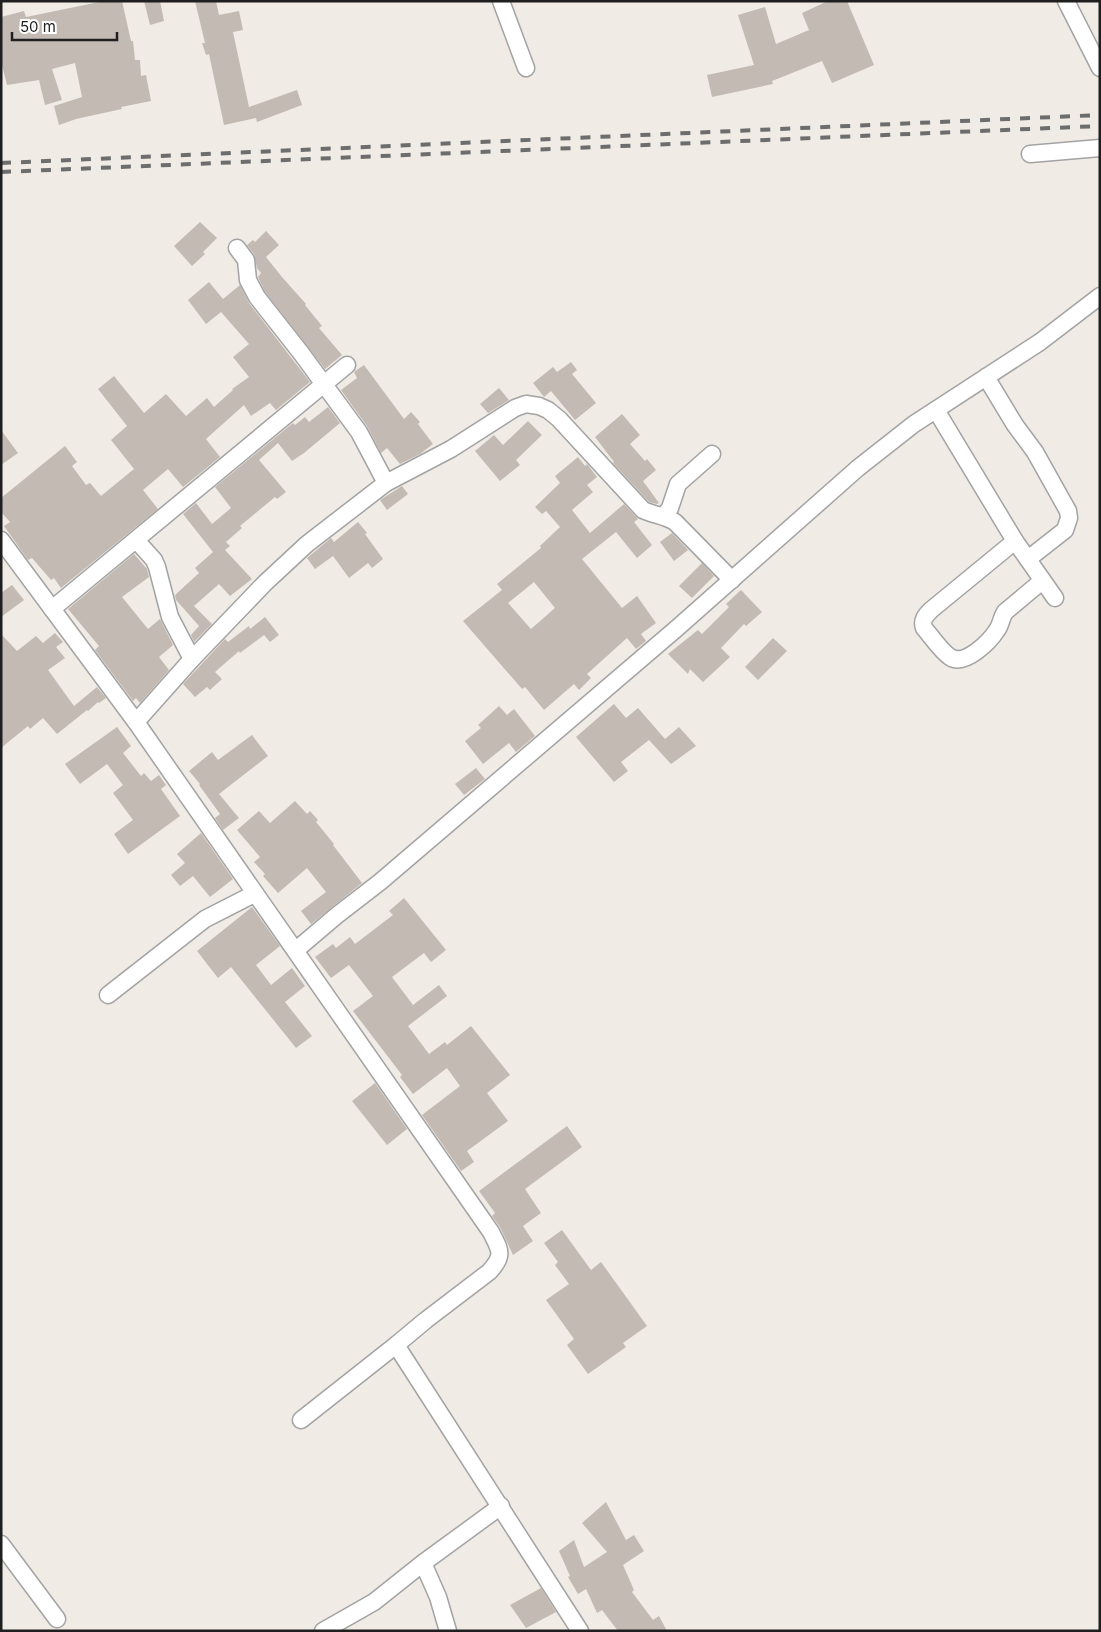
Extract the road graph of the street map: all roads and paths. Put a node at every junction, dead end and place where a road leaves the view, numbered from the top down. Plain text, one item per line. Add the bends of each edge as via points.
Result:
1 (501, 1) edge
2 (1066, 1) edge
3 (526, 68) dead end
4 (1100, 68) edge
5 (1100, 148) edge
6 (1030, 154) dead end
7 (237, 248) dead end
8 (1100, 296) edge
9 (347, 365) dead end
10 (986, 377) junction
11 (325, 385) junction
12 (936, 410) junction
13 (712, 454) dead end
14 (386, 483) junction
15 (664, 516) junction
16 (1, 540) edge
17 (136, 540) junction
18 (1015, 541) junction
19 (1028, 559) junction
20 (732, 580) junction
21 (1042, 581) junction
22 (1054, 598) dead end
23 (52, 609) junction
24 (192, 659) junction
25 (136, 722) junction
26 (254, 894) junction
27 (296, 950) junction
28 (108, 995) dead end
29 (396, 1345) junction
30 (301, 1420) dead end
31 (501, 1506) junction
32 (1, 1544) edge
33 (423, 1563) junction
34 (57, 1619) dead end
35 (323, 1631) edge
36 (448, 1631) edge
37 (580, 1631) edge

1 - 3 street
2 - 4 street
5 - 6 street
7 - 11 street via 246,260 248,280 257,297
8 - 10 street via 1040,342
9 - 11 street
10 - 12 street
10 - 19 street via 1035,452 1068,511 1065,530
11 - 14 street via 359,432
11 - 17 street
12 - 18 street
12 - 20 street via 858,468
13 - 15 street via 678,484
14 - 15 street via 526,404 548,410 643,510
14 - 24 street via 307,544
15 - 20 street via 675,522
16 - 23 street
17 - 23 street
17 - 24 street via 154,560 170,617
18 - 19 street
18 - 21 street via 931,610 922,624 924,628 950,658 968,658 998,629 1005,612
19 - 21 street
20 - 27 street via 388,876
21 - 22 street
23 - 25 street
24 - 25 street
25 - 26 street
26 - 27 street
26 - 28 street via 205,919
27 - 29 street via 499,1248 500,1257 489,1272
29 - 30 street
29 - 31 street
31 - 33 street
31 - 37 street
32 - 34 street
33 - 35 street via 374,1602
33 - 36 street

